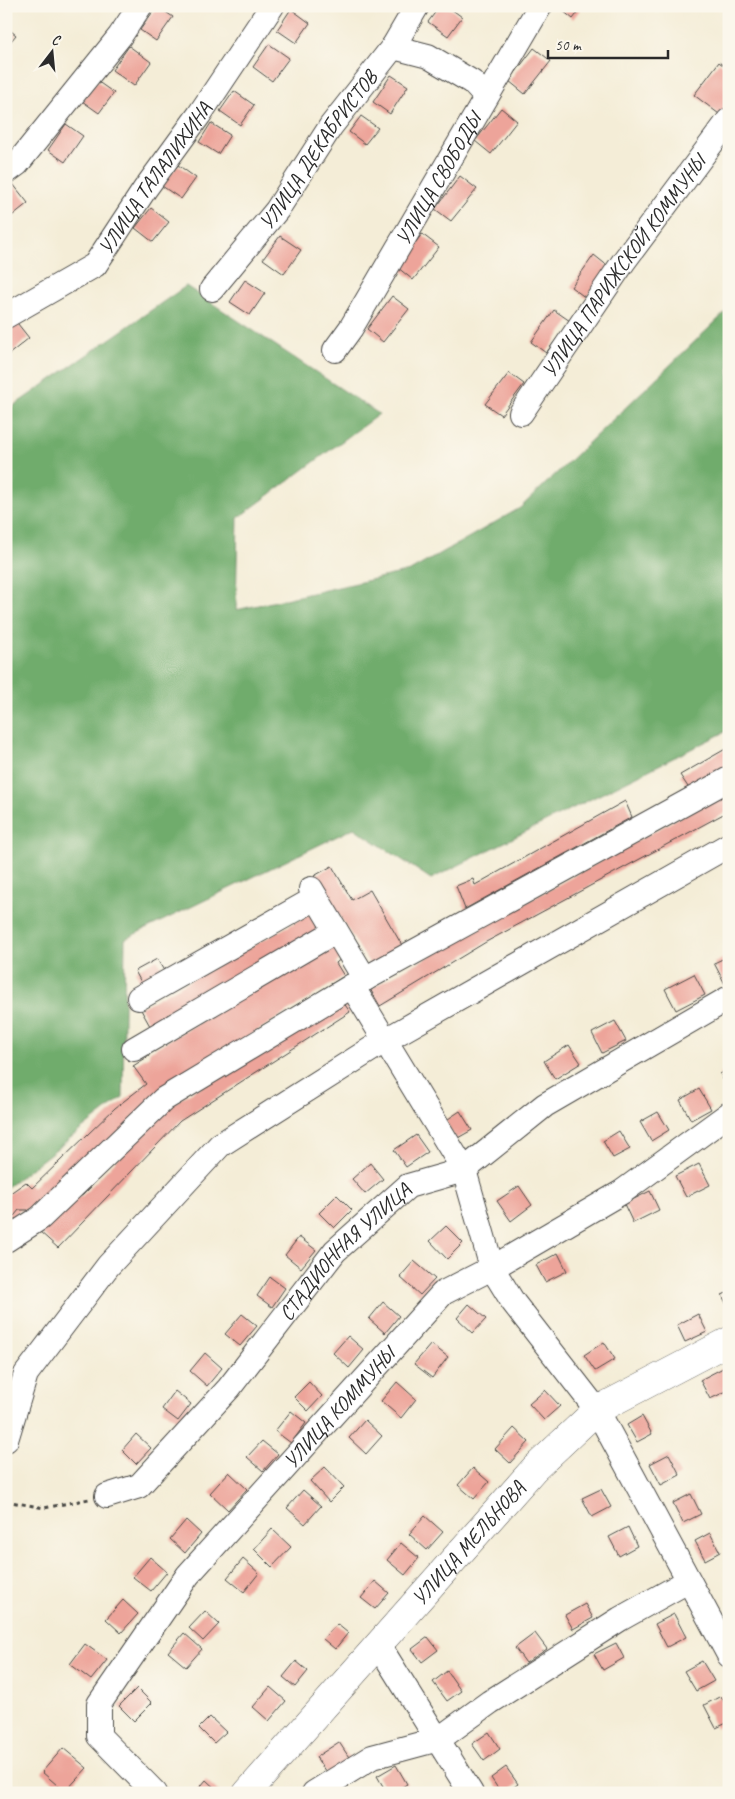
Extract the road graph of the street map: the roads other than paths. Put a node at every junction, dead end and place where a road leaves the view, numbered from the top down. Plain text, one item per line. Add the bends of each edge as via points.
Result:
1 (140, 6) edge
2 (272, 6) edge
3 (416, 6) edge
4 (540, 6) edge
5 (393, 48) junction
6 (485, 96) junction
7 (729, 120) edge
8 (6, 172) edge
9 (212, 289) dead end
10 (6, 316) edge
11 (335, 350) dead end
12 (520, 413) dead end
13 (729, 779) edge
14 (729, 845) edge
15 (336, 931) junction
16 (359, 983) junction
17 (139, 998) dead end
18 (729, 998) edge
19 (384, 1041) junction
20 (134, 1049) dead end
21 (729, 1114) edge
22 (464, 1170) junction
23 (6, 1240) edge
24 (492, 1268) junction
25 (729, 1342) edge
26 (597, 1410) junction
27 (6, 1440) edge
28 (107, 1496) road end
29 (688, 1581) junction
30 (378, 1644) junction
31 (729, 1655) edge
32 (439, 1739) junction
33 (155, 1793) edge
34 (246, 1793) edge
35 (314, 1793) edge
36 (471, 1793) edge

1 - 8 street via 120,36 18,164
2 - 10 street, УЛИЦА ТАЛАЛИХИНА via 95,265
3 - 5 street, УЛИЦА ДЕКАБРИСТОВ
4 - 6 street, УЛИЦА СВОБОДЫ
5 - 6 street via 428,56 472,82
5 - 9 street, УЛИЦА ДЕКАБРИСТОВ via 331,126 277,210
6 - 11 street, УЛИЦА СВОБОДЫ via 351,328
7 - 12 street, УЛИЦА ПАРИЖСКОЙ КОММУНЫ via 624,260
13 - 16 street
14 - 19 street
15 - 16 street
15 - 17 street via 313,893
15 - 20 street
16 - 19 street
16 - 23 street via 164,1099 40,1218
18 - 22 street, СТАДИОННАЯ УЛИЦА via 545,1105
19 - 22 street
19 - 27 street via 220,1145 108,1266 26,1374
21 - 24 street, УЛИЦА КОММУНЫ via 622,1192
22 - 24 street
22 - 28 street, СТАДИОННАЯ УЛИЦА via 408,1186 335,1251 228,1388 139,1486
24 - 26 street via 513,1302
24 - 33 street, УЛИЦА КОММУНЫ via 442,1293 188,1575 98,1704 99,1736
25 - 26 main road, УЛИЦА МЕЛЬНОВА
26 - 29 street
26 - 30 main road, УЛИЦА МЕЛЬНОВА via 534,1469
29 - 31 street
29 - 32 street via 490,1702
30 - 32 street
30 - 34 main road, УЛИЦА МЕЛЬНОВА
32 - 35 street via 372,1757
32 - 36 street

